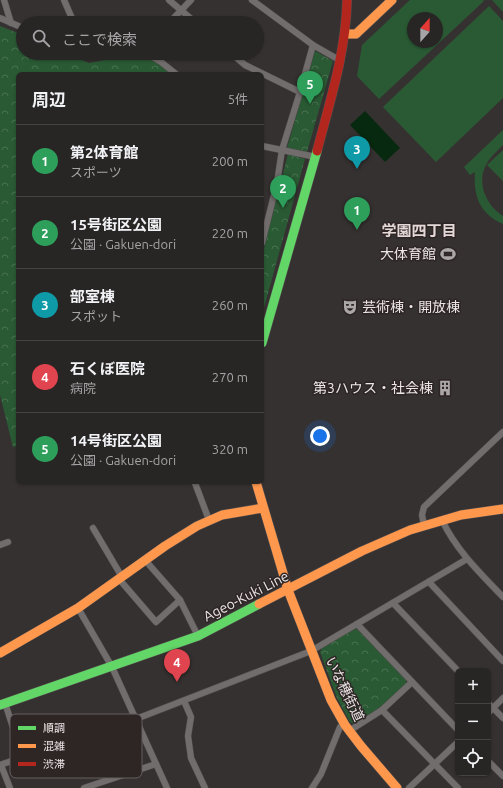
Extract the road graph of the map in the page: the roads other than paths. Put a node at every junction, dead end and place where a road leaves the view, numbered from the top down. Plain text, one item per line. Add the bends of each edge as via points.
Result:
1 (4, 0) edge
2 (64, 0) edge
3 (170, 0) edge
4 (191, 0) edge
5 (252, 0) edge
6 (347, 0) edge
7 (392, 0) edge
8 (181, 10) junction
9 (71, 16) edge
10 (175, 16) edge
11 (188, 16) edge
12 (0, 18) edge
13 (11, 23) junction
14 (16, 25) edge
15 (346, 34) junction
16 (313, 45) junction
17 (158, 60) edge
18 (240, 60) edge
19 (341, 61) junction
20 (174, 72) edge
21 (260, 72) edge
22 (264, 74) edge
23 (300, 92) junction
24 (264, 146) edge
25 (282, 150) junction
26 (316, 157) junction
27 (264, 235) edge
28 (264, 336) edge
29 (503, 432) edge
30 (195, 484) edge
31 (257, 484) edge
32 (263, 508) junction
33 (503, 508) edge
34 (209, 520) junction
35 (442, 520) junction
36 (424, 525) junction
37 (93, 528) dead end
38 (8, 542) dead end
39 (0, 545) edge
40 (467, 559) junction
41 (145, 560) junction
42 (120, 578) junction
43 (429, 582) junction
44 (288, 590) junction
45 (503, 597) edge
46 (180, 600) junction
47 (393, 603) junction
48 (78, 608) junction
49 (357, 624) junction
50 (198, 636) junction
51 (311, 651) junction
52 (0, 653) edge
53 (503, 660) edge
54 (112, 667) junction
55 (455, 668) edge
56 (412, 682) junction
57 (503, 698) edge
58 (184, 701) junction
59 (2, 704) edge
60 (489, 704) edge
61 (493, 708) junction
62 (382, 710) junction
63 (134, 714) edge
64 (142, 717) edge
65 (503, 718) edge
66 (10, 725) edge
67 (455, 727) edge
68 (344, 729) junction
69 (142, 732) edge
70 (455, 745) edge
71 (10, 762) edge
72 (156, 764) junction
73 (435, 764) junction
74 (491, 764) edge
75 (0, 765) edge
76 (142, 769) edge
77 (503, 776) edge
78 (114, 778) edge
79 (10, 788) edge
80 (84, 788) edge
81 (167, 788) edge
82 (205, 788) edge
83 (312, 788) edge
84 (397, 788) edge
85 (410, 788) edge
86 (458, 788) edge

1 - 13 street
2 - 9 street
3 - 8 street
4 - 8 street
5 - 16 street
6 - 15 street
7 - 15 street via 356,34
8 - 10 street
8 - 11 street
12 - 13 street
13 - 14 street
15 - 19 street
16 - 19 street
16 - 23 street
17 - 20 street
18 - 21 street
19 - 26 street
22 - 23 street
23 - 25 street
24 - 25 street
25 - 26 street
25 - 27 street
26 - 28 street
29 - 36 street via 424,507
30 - 34 street
31 - 32 street, いな穂街道
32 - 34 street
32 - 44 street, いな穂街道
33 - 35 street, Ageo-Kuki Line
34 - 41 street via 181,535
35 - 36 street, Ageo-Kuki Line
35 - 40 street
36 - 44 street, Ageo-Kuki Line via 362,551
37 - 42 street
38 - 39 street
40 - 43 street
40 - 45 street
41 - 42 street
41 - 46 street
42 - 46 street via 156,622
42 - 48 street
43 - 47 street
43 - 53 street
44 - 50 street, Ageo-Kuki Line
44 - 51 street, いな穂街道
46 - 50 street
47 - 49 street
47 - 55 street
48 - 52 street
48 - 54 street
49 - 51 street
49 - 56 street
50 - 54 street, Ageo-Kuki Line
51 - 58 street
51 - 68 street, いな穂街道
54 - 59 street, Ageo-Kuki Line
54 - 63 street
56 - 62 street
56 - 67 street
57 - 61 street
58 - 64 street
58 - 82 street via 191,717 188,736 191,758
59 - 66 street
60 - 61 street
61 - 65 street
62 - 68 street
62 - 73 street
68 - 83 street
68 - 84 street, いな穂街道
69 - 72 street
70 - 73 street
71 - 75 street
72 - 76 street
72 - 81 street
73 - 85 street
73 - 86 street
74 - 77 street
75 - 79 street
78 - 80 street

